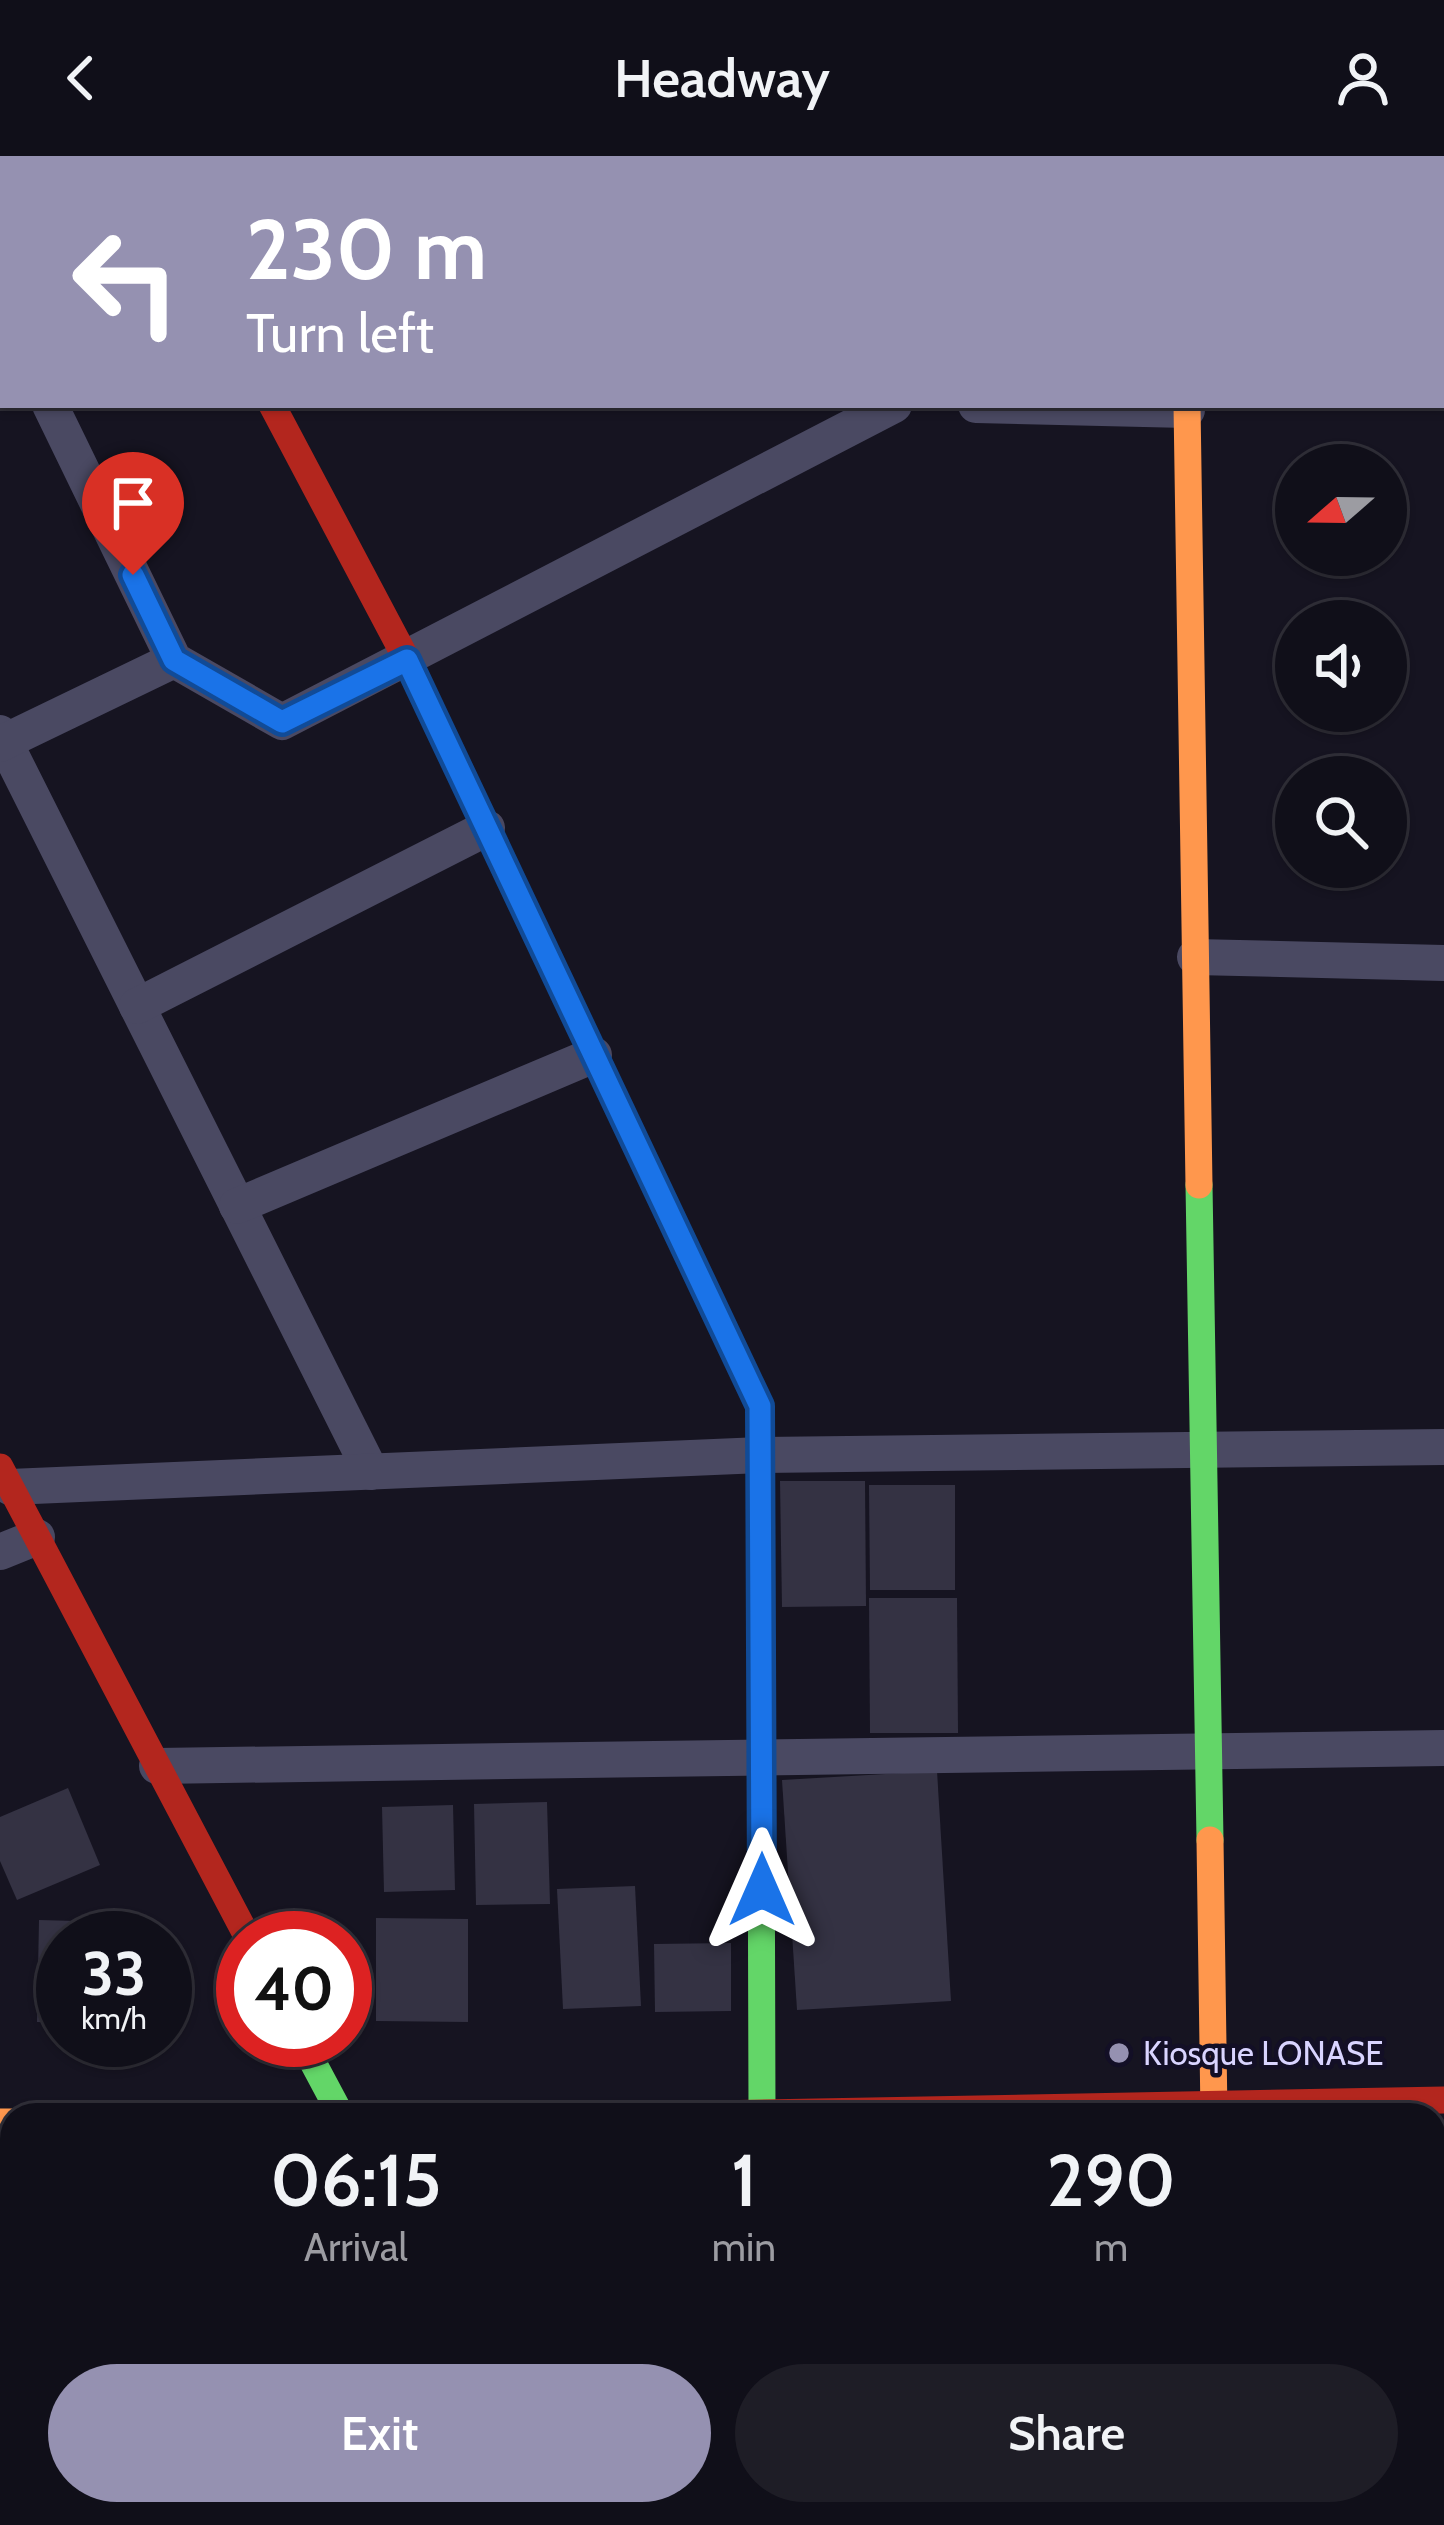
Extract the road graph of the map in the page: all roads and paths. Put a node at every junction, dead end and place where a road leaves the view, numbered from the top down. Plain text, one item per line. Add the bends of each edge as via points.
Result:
1 (51, 408) edge
2 (274, 408) edge
3 (888, 408) edge
4 (1187, 408) edge
5 (174, 660) junction
6 (407, 660) junction
7 (1, 740) edge
8 (487, 828) junction
9 (1196, 957) junction
10 (1444, 963) edge
11 (137, 1006) junction
12 (594, 1055) junction
13 (238, 1206) junction
14 (1444, 1447) edge
15 (1203, 1450) junction
16 (761, 1455) junction
17 (371, 1472) junction
18 (5, 1477) edge
19 (37, 1537) junction
20 (0, 1552) edge
21 (1444, 1748) edge
22 (1208, 1751) junction
23 (762, 1757) junction
24 (157, 1766) junction
25 (234, 1911) edge
26 (316, 2067) edge
27 (1444, 2100) edge
28 (335, 2103) edge
29 (763, 2103) edge
30 (1214, 2103) edge
31 (1381, 2103) edge

1 - 5 street
2 - 6 street
3 - 6 street
4 - 9 street
5 - 6 street via 282,722
5 - 7 street
6 - 8 street
7 - 11 street
8 - 11 street
8 - 12 street
9 - 10 street
9 - 15 street
11 - 13 street
12 - 13 street
12 - 16 street via 760,1406
13 - 17 street
14 - 15 street
15 - 16 street
15 - 22 street
16 - 17 street
16 - 23 street
17 - 18 street
18 - 19 street
19 - 20 street
19 - 24 street
21 - 22 street
22 - 23 street
22 - 30 street
23 - 24 street
23 - 29 street
24 - 25 street
26 - 28 street
27 - 31 street

